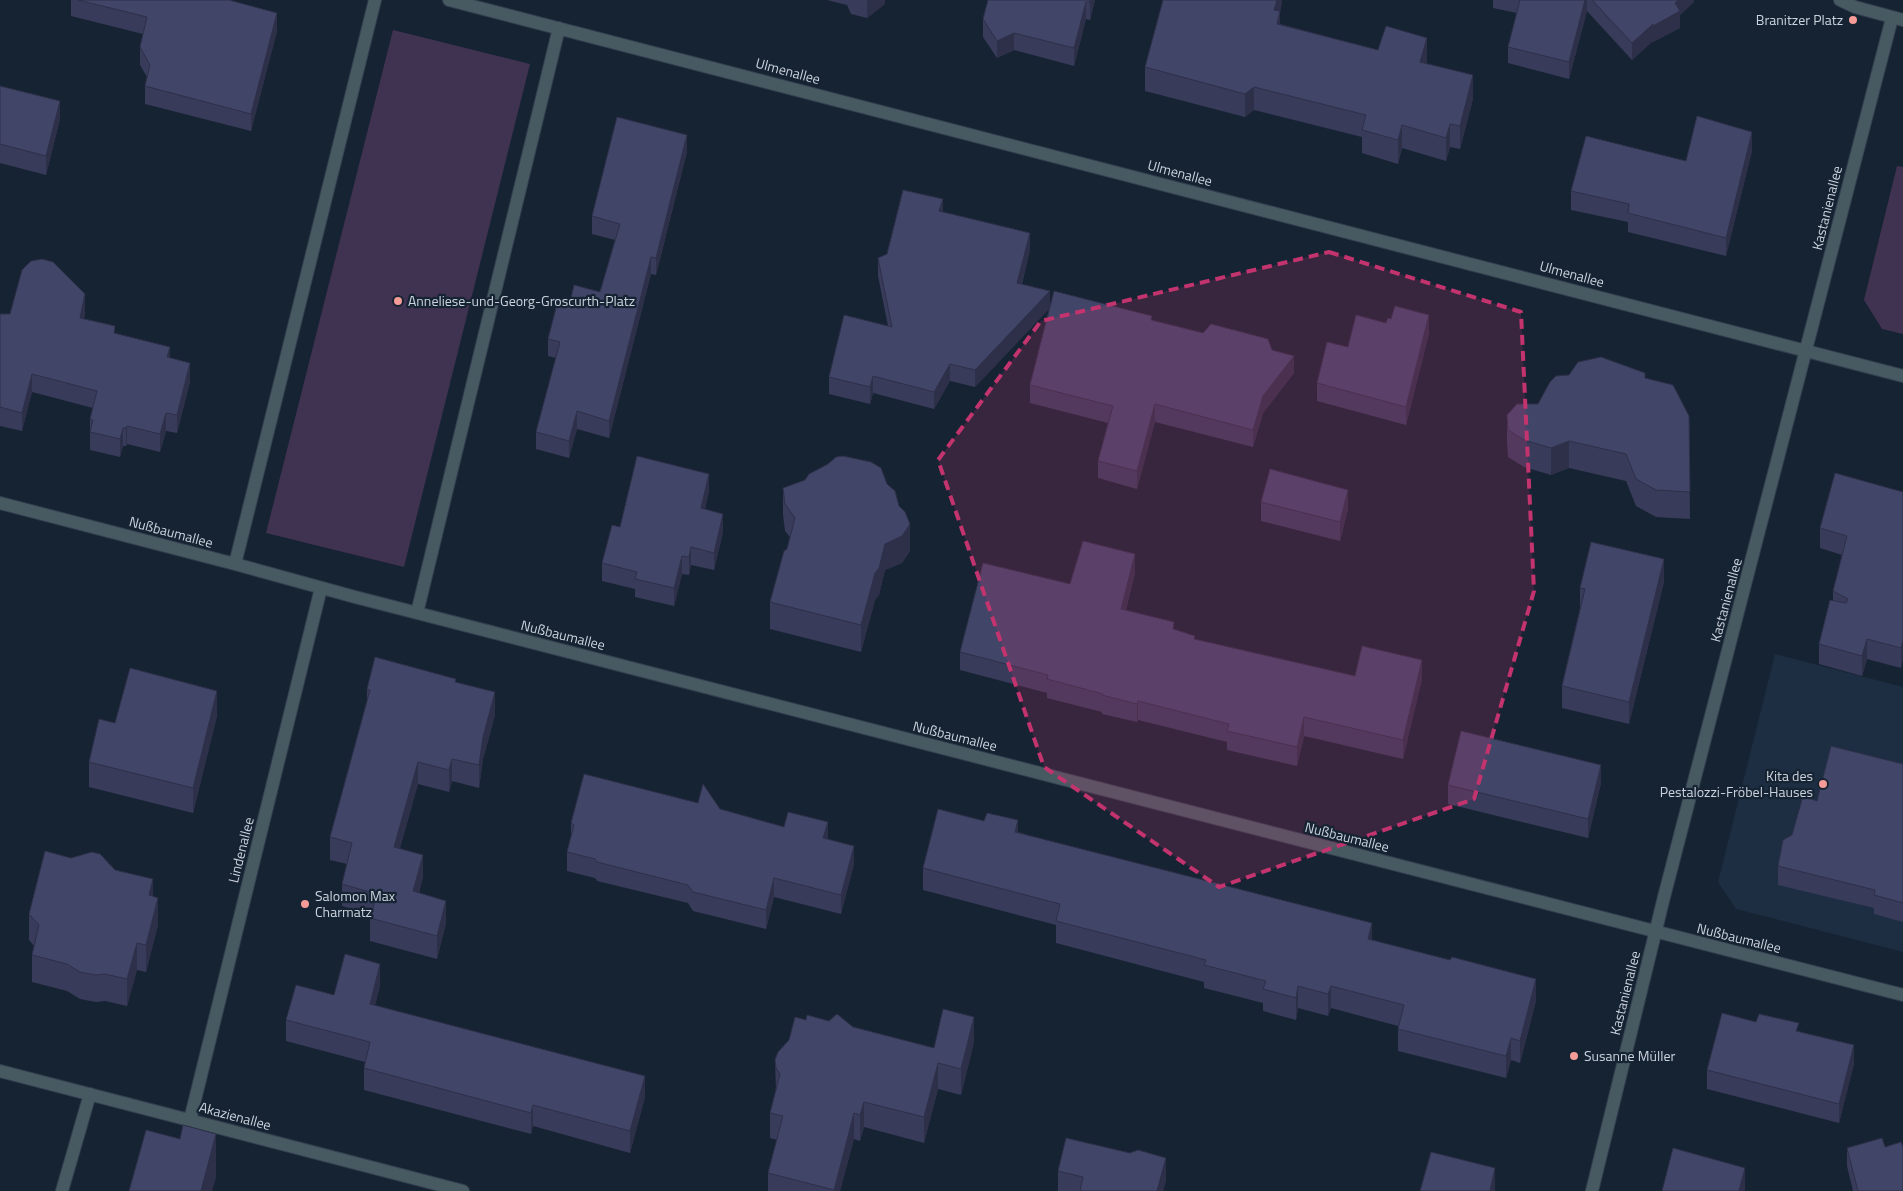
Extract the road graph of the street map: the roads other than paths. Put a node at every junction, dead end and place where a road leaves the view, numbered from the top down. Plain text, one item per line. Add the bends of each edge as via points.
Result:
1 (375, 0) edge
2 (449, 0) edge
3 (1840, 0) edge
4 (474, 3) edge
5 (1897, 19) edge
6 (559, 28) junction
7 (1806, 351) junction
8 (1903, 376) edge
9 (0, 503) edge
10 (235, 564) junction
11 (321, 588) junction
12 (417, 613) junction
13 (1656, 932) junction
14 (1903, 995) edge
15 (0, 1071) edge
16 (90, 1094) junction
17 (190, 1120) junction
18 (62, 1191) edge
19 (463, 1191) edge
20 (1592, 1191) edge

1 - 10 street
2 - 4 street, Ulmenallee
3 - 5 street
4 - 6 street, Ulmenallee
5 - 7 street, Kastanienallee
6 - 7 street, Ulmenallee
6 - 12 street
7 - 8 street, Ulmenallee
7 - 13 street, Kastanienallee
9 - 10 street, Nußbaumallee
10 - 11 street, Nußbaumallee
11 - 12 street, Nußbaumallee
11 - 17 street, Lindenallee
12 - 13 street, Nußbaumallee
13 - 14 street, Nußbaumallee
13 - 20 street, Kastanienallee
15 - 16 street, Akazienallee
16 - 17 street, Akazienallee
16 - 18 street
17 - 19 street, Akazienallee

